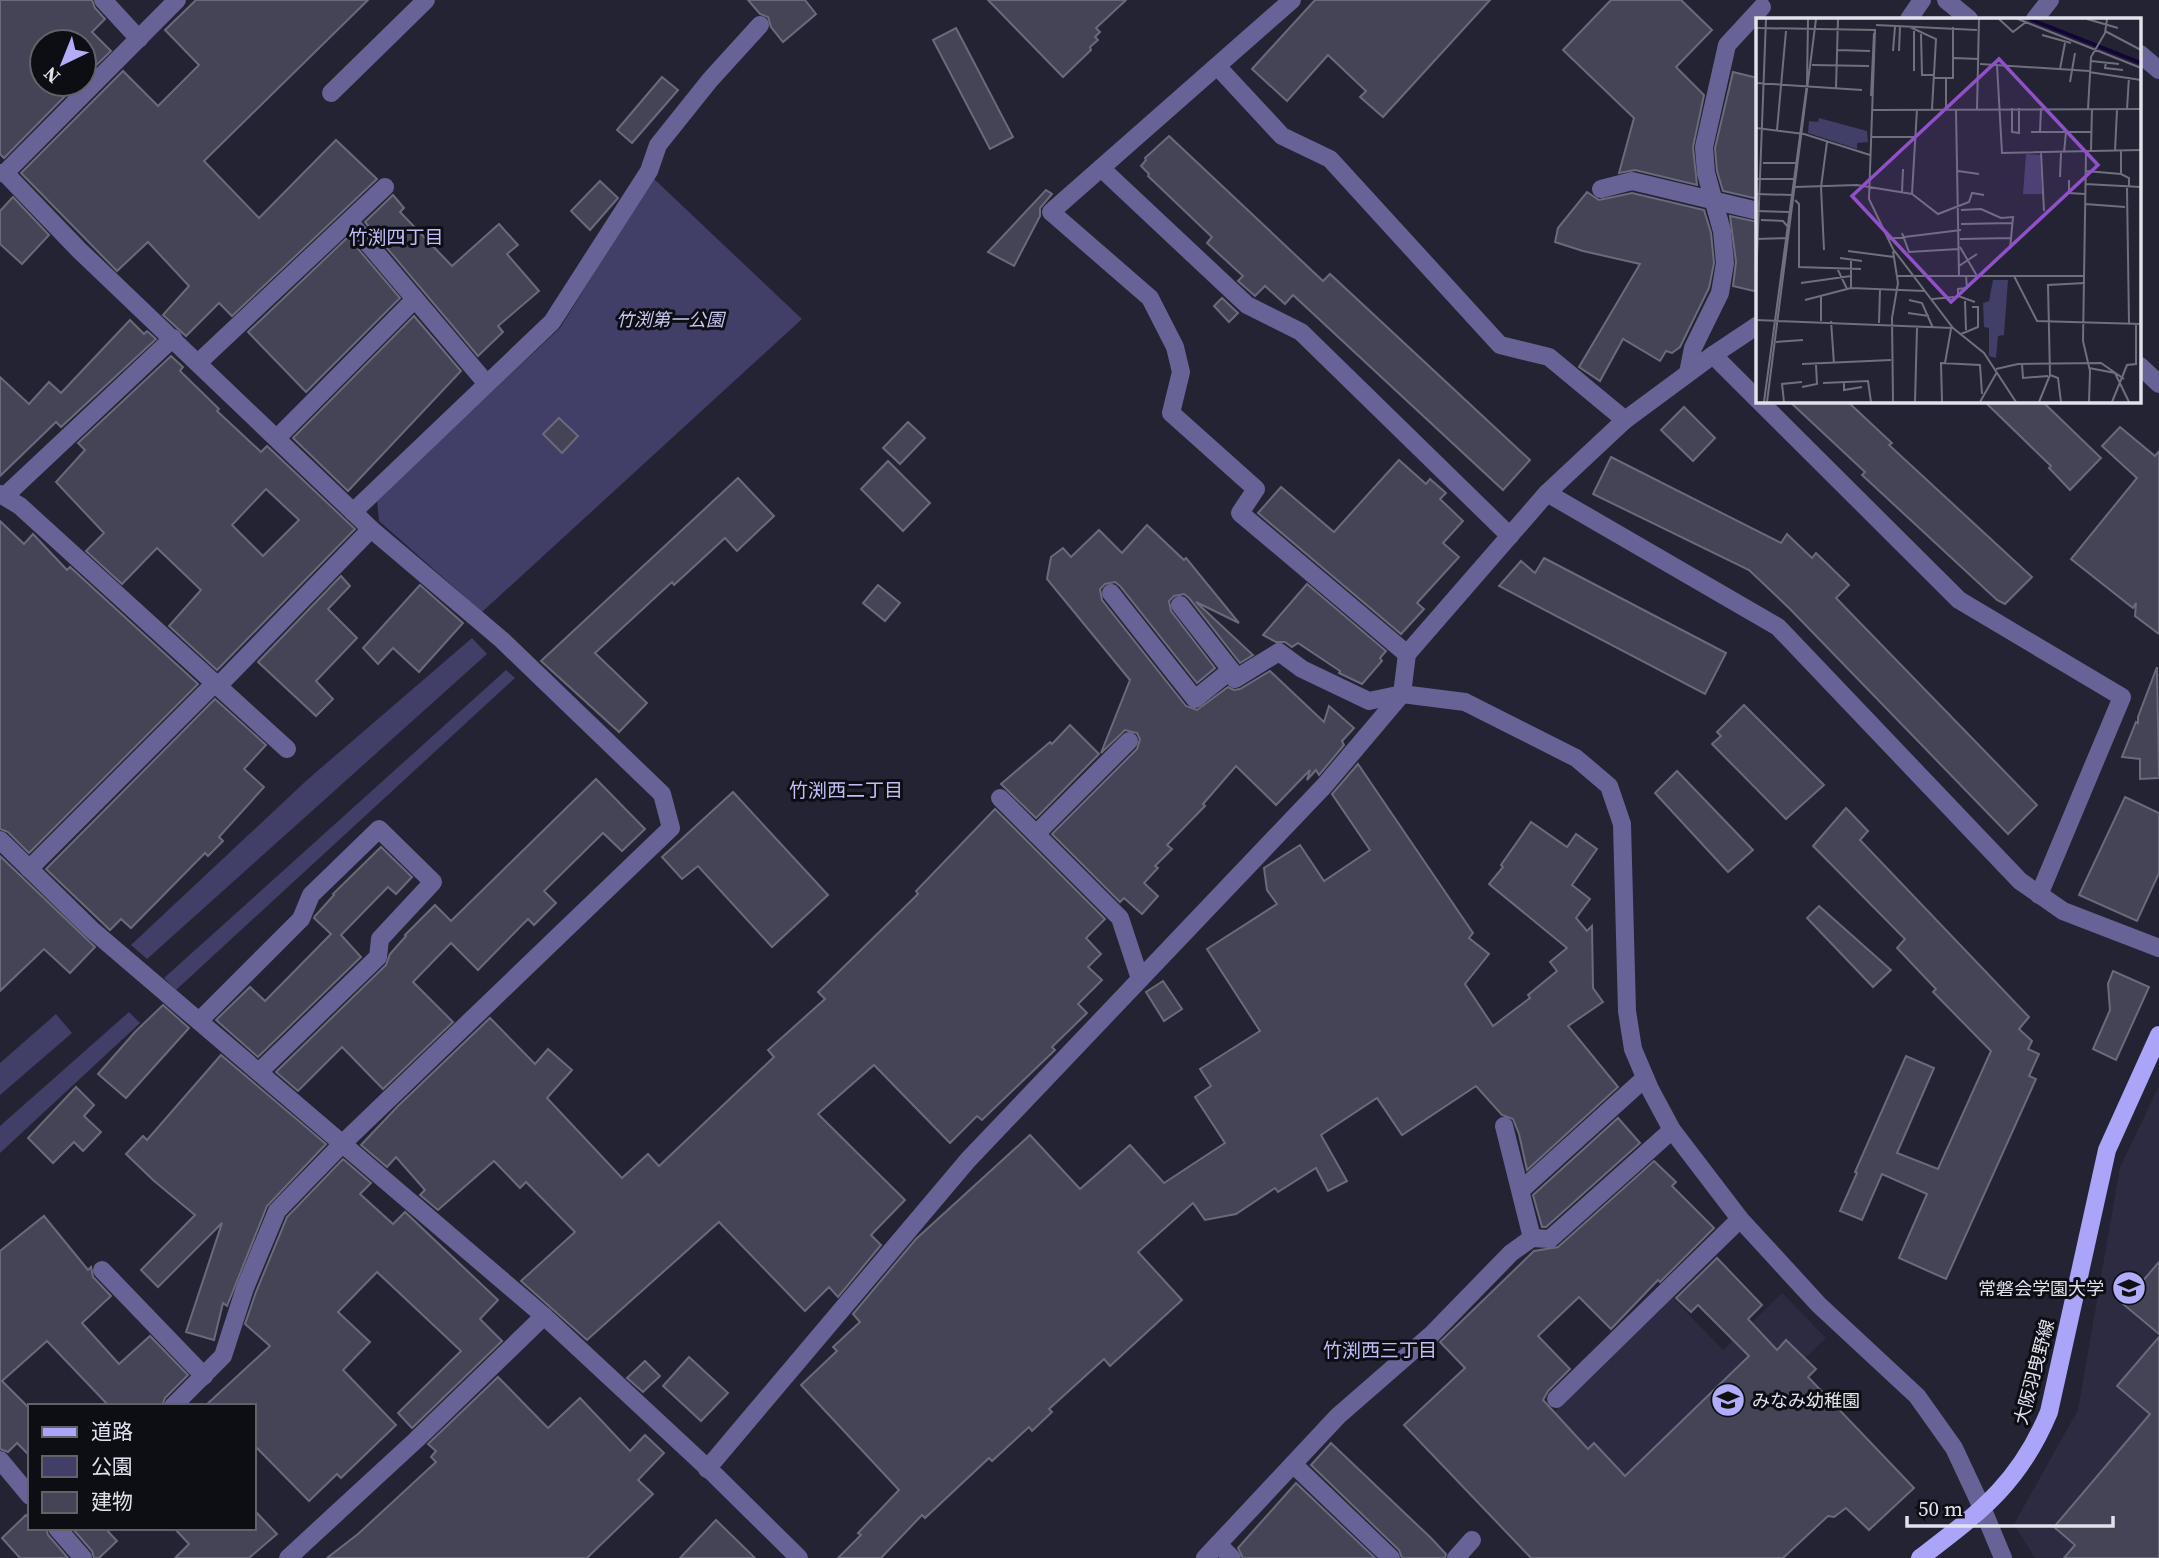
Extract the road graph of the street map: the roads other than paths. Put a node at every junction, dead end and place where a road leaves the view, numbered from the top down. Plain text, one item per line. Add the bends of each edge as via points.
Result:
1 (103, 0) edge
2 (177, 0) edge
3 (426, 0) edge
4 (1292, 0) edge
5 (1922, 0) edge
6 (1946, 0) edge
7 (2050, 0) edge
8 (1764, 9) edge
9 (1910, 18) edge
10 (1968, 18) edge
11 (2036, 18) edge
12 (760, 25) dead end
13 (139, 38) junction
14 (2142, 56) edge
15 (1217, 66) junction
16 (2159, 70) edge
17 (331, 93) dead end
18 (1101, 168) junction
19 (3, 173) edge
20 (385, 187) dead end
21 (1601, 189) dead end
22 (1714, 201) junction
23 (1756, 211) edge
24 (349, 221) junction
25 (415, 299) junction
26 (1756, 326) edge
27 (173, 338) junction
28 (1713, 355) junction
29 (199, 362) junction
30 (2142, 368) edge
31 (1688, 373) junction
32 (487, 384) junction
33 (2159, 384) edge
34 (1756, 398) edge
35 (1760, 402) edge
36 (1625, 420) junction
37 (276, 438) junction
38 (1547, 493) junction
39 (3, 495) edge
40 (353, 512) junction
41 (371, 529) junction
42 (1510, 536) junction
43 (1111, 593) dead end
44 (1180, 606) dead end
45 (1407, 654) junction
46 (1231, 670) junction
47 (217, 684) junction
48 (1402, 694) junction
49 (1129, 741) dead end
50 (287, 749) dead end
51 (1000, 798) dead end
52 (1036, 834) junction
53 (0, 840) edge
54 (29, 869) junction
55 (2039, 895) junction
56 (2159, 948) edge
57 (1140, 979) junction
58 (200, 1020) junction
59 (2159, 1035) edge
60 (259, 1072) junction
61 (1645, 1078) junction
62 (1504, 1126) dead end
63 (1672, 1130) junction
64 (342, 1144) junction
65 (1521, 1191) junction
66 (1740, 1219) junction
67 (1532, 1238) junction
68 (102, 1270) dead end
69 (544, 1316) junction
70 (204, 1376) junction
71 (1556, 1399) dead end
72 (175, 1404) edge
73 (0, 1460) edge
74 (1293, 1464) junction
75 (706, 1469) junction
76 (28, 1494) edge
77 (1983, 1510) junction
78 (59, 1530) edge
79 (1472, 1540) dead end
80 (1218, 1544) junction
81 (789, 1555) edge
82 (83, 1558) edge
83 (288, 1558) edge
84 (1205, 1558) edge
85 (1232, 1558) edge
86 (1391, 1558) edge
87 (1456, 1558) edge
88 (1920, 1558) edge
89 (2003, 1558) edge

1 - 13 street
2 - 13 street
3 - 17 street
4 - 15 street
5 - 9 street
6 - 10 street
7 - 11 street
8 - 22 street via 1727,45 1704,146
12 - 32 street via 658,145 649,172 552,322
13 - 19 street
14 - 16 street
15 - 18 street
15 - 36 street via 1282,136 1330,159 1500,345 1549,357
18 - 42 street via 1247,305 1301,332
18 - 45 street via 1051,212 1150,298 1175,347 1181,372 1171,413 1256,489 1240,513
19 - 27 street
20 - 24 street
21 - 22 street via 1632,181
22 - 23 street
22 - 31 street via 1725,263 1720,293 1693,348
24 - 25 street
24 - 29 street
25 - 32 street
25 - 37 street
26 - 28 street
27 - 29 street
27 - 39 street
28 - 31 street
28 - 34 street
29 - 37 street
30 - 33 street
31 - 36 street
32 - 40 street
35 - 55 street via 1959,600 2122,697
36 - 38 street
37 - 40 street
38 - 42 street
38 - 55 street via 1778,627 2020,881
39 - 47 street
40 - 41 street
41 - 47 street
41 - 64 street via 502,640 662,794 671,828
42 - 45 street
43 - 46 street via 1195,699
44 - 46 street
45 - 48 street
46 - 48 street via 1235,679 1279,652 1302,669 1369,701
47 - 50 street
47 - 54 street
48 - 57 street via 1325,785
48 - 61 street via 1465,702 1576,758 1609,786 1622,824 1627,1011 1633,1049
49 - 52 street
51 - 52 street
52 - 57 street via 1120,918
53 - 54 street
54 - 58 street via 91,929
55 - 56 street via 2063,911
57 - 75 street via 968,1160
58 - 60 street
58 - 60 street via 302,919 311,895 379,829 433,882 380,939 378,957
59 - 77 main road, 大阪羽曳野線 via 2107,1150 2049,1412 2021,1468
60 - 64 street
61 - 63 street
61 - 65 street
62 - 65 street
63 - 66 street
63 - 67 street via 1550,1239
64 - 69 street
64 - 70 street via 277,1211 223,1356
65 - 67 street
66 - 71 street
66 - 77 street via 1819,1305 1917,1396 1954,1448
67 - 74 street via 1338,1416
68 - 70 street
69 - 75 street
69 - 83 street
70 - 72 street
73 - 76 street
74 - 80 street
74 - 86 street
75 - 81 street
77 - 88 main road, 大阪羽曳野線
77 - 89 street
78 - 82 street
79 - 87 street
80 - 84 street
80 - 85 street

